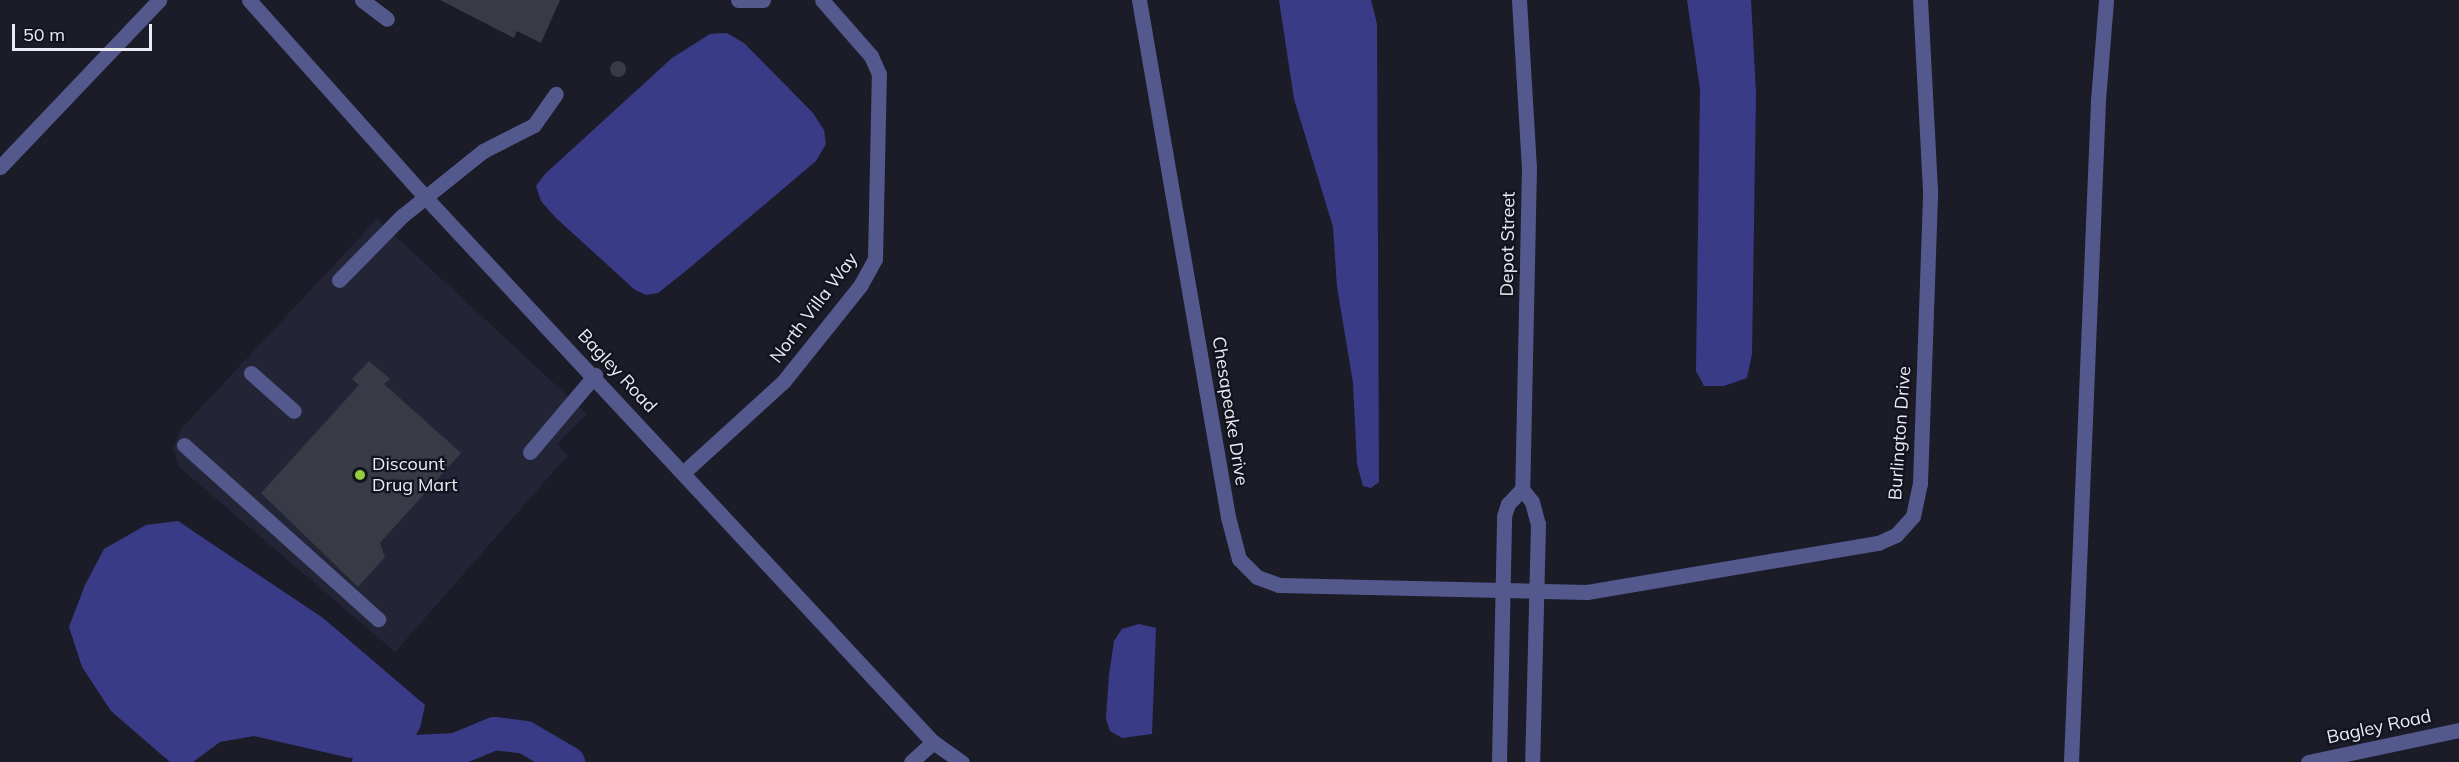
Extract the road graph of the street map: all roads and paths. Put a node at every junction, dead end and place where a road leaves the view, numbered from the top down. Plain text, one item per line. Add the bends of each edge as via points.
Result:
1 (159, 0) edge
2 (249, 0) edge
3 (362, 0) edge
4 (738, 0) edge
5 (763, 0) edge
6 (822, 0) edge
7 (1139, 0) edge
8 (1519, 0) edge
9 (1920, 0) edge
10 (2106, 0) edge
11 (387, 19) dead end
12 (556, 94) dead end
13 (0, 167) edge
14 (426, 198) junction
15 (339, 280) dead end
16 (251, 374) dead end
17 (595, 375) junction
18 (294, 411) dead end
19 (184, 444) dead end
20 (530, 452) dead end
21 (684, 472) junction
22 (1522, 489) junction
23 (1502, 590) junction
24 (1537, 591) junction
25 (378, 618) dead end
26 (2459, 730) edge
27 (933, 742) junction
28 (911, 762) edge
29 (962, 762) edge
30 (1499, 762) edge
31 (1532, 762) edge
32 (2071, 762) edge
33 (2308, 762) edge

1 - 13 street
2 - 14 street, Bagley Road
3 - 11 street
4 - 5 street
6 - 21 street, North Villa Way via 871,56 879,74 875,259 860,286 783,382
7 - 23 street, Chesapeake Drive via 1232,539 1239,559 1257,577 1279,585
8 - 22 street, Depot Street via 1529,167
9 - 24 street, Burlington Drive via 1930,190 1920,483 1913,516 1896,535 1878,543 1623,589
10 - 32 street via 2098,100
12 - 14 street via 534,125 483,151
14 - 15 street via 402,216
14 - 17 street, Bagley Road
16 - 18 street
17 - 20 street
17 - 21 street, Bagley Road
19 - 25 street
21 - 27 street, Bagley Road
22 - 23 street via 1508,504 1504,516
22 - 24 street, Depot Street via 1537,518
23 - 24 street, Burlington Drive
23 - 30 street
24 - 31 street, Depot Street
26 - 33 street, Bagley Road
27 - 28 street
27 - 29 street, Bagley Road

